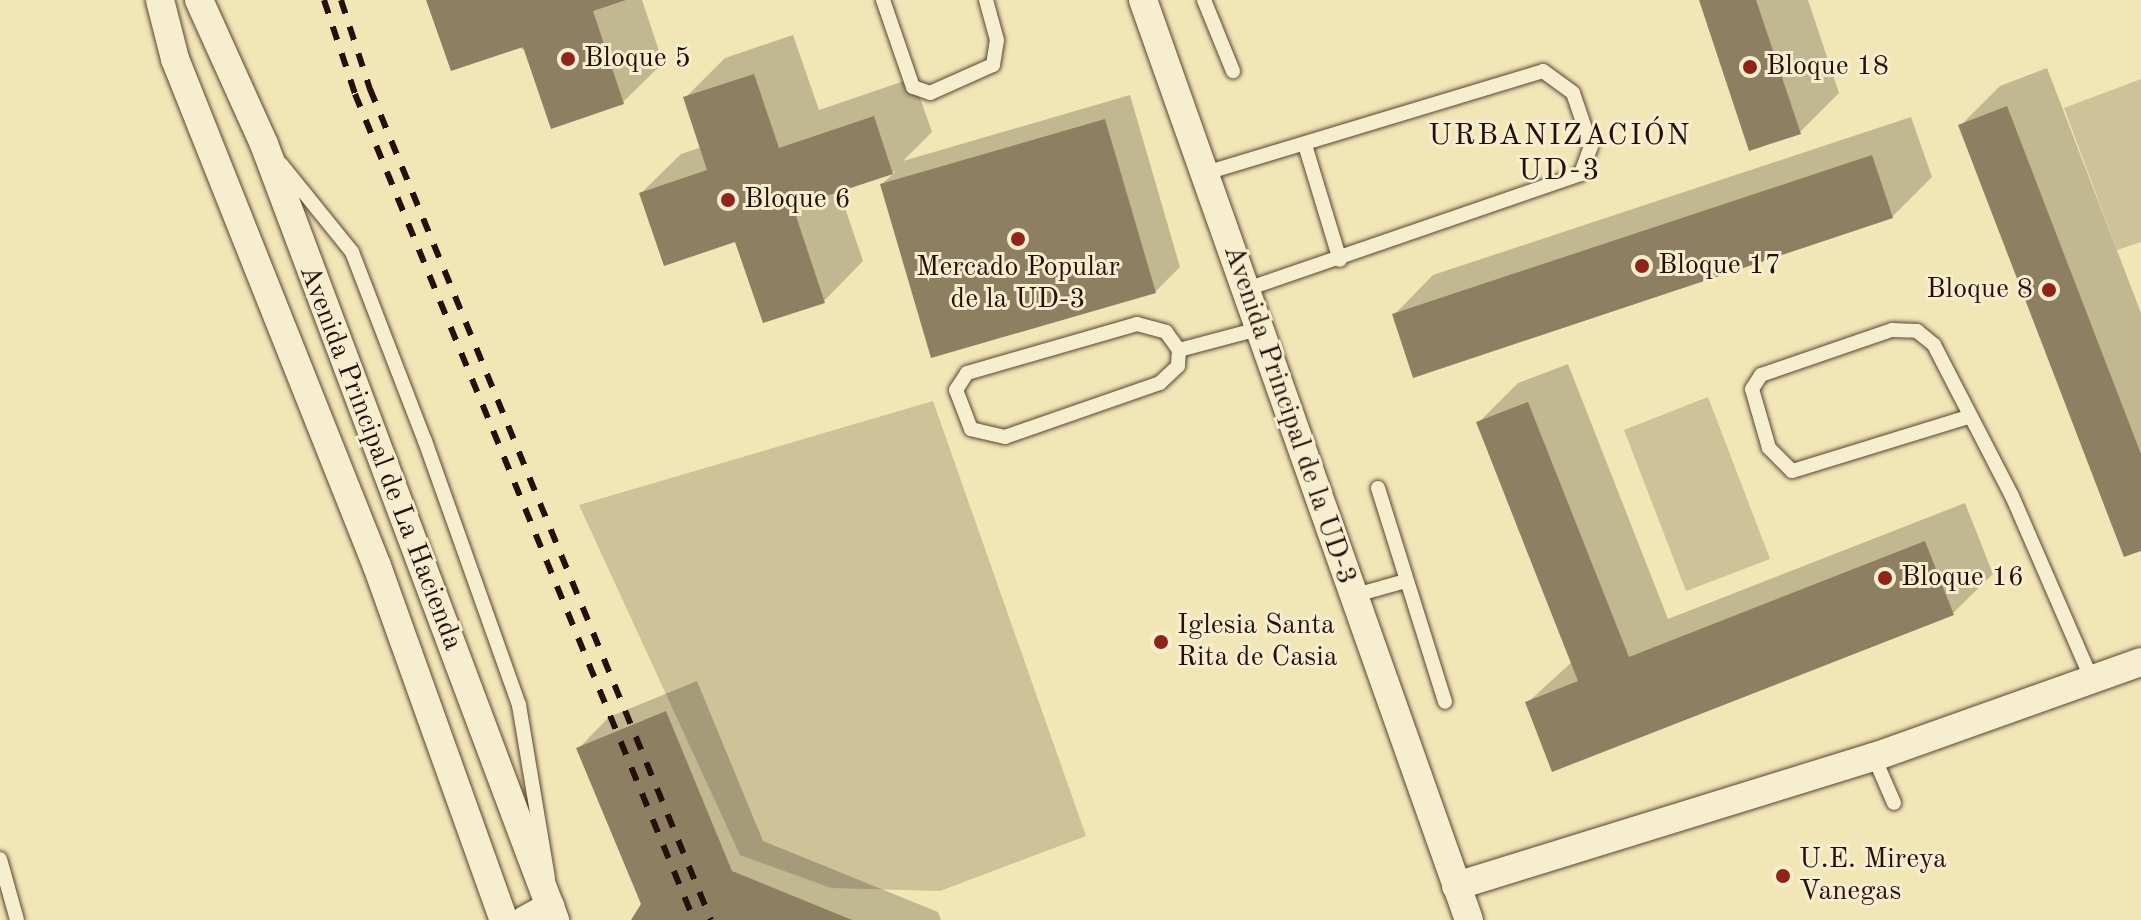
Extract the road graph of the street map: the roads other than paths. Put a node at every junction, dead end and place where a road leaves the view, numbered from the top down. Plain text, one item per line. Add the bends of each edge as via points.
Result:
1 (160, 0) edge
2 (199, 0) edge
3 (883, 0) edge
4 (986, 0) edge
5 (1143, 0) edge
6 (1204, 0) edge
7 (1233, 71) dead end
8 (264, 144) junction
9 (1305, 145) junction
10 (1209, 172) junction
11 (1340, 260) junction
12 (1244, 290) junction
13 (1258, 329) junction
14 (1179, 350) junction
15 (1968, 417) junction
16 (1378, 488) dead end
17 (1402, 582) junction
18 (1351, 596) junction
19 (2141, 662) edge
20 (2091, 678) junction
21 (1445, 702) dead end
22 (1874, 757) junction
23 (1894, 803) dead end
24 (0, 859) edge
25 (1456, 886) junction
26 (543, 915) edge
27 (17, 920) edge
28 (504, 920) edge
29 (1469, 920) edge

1 - 28 street, Avenida Principal de La Hacienda via 175,59 377,566
2 - 8 street, Avenida Principal de La Hacienda
3 - 4 lane via 913,87 930,93 993,65 997,40
5 - 10 street, Avenida Principal de la UD-3
6 - 7 lane
8 - 26 street, Avenida Principal de La Hacienda
8 - 26 lane via 352,252 425,441 519,705 547,844
9 - 10 lane
9 - 11 lane
9 - 11 lane via 1543,71 1573,93 1591,146 1581,174
10 - 12 street, Avenida Principal de la UD-3
11 - 12 lane
12 - 13 street, Avenida Principal de la UD-3
13 - 14 lane
13 - 18 street, Avenida Principal de la UD-3
14 - 14 lane via 1166,332 1137,324 967,373 956,390 971,429 1005,437 1160,383 1178,366
15 - 15 lane via 1792,471 1769,448 1752,389 1775,370 1892,330 1917,331 1934,345
15 - 20 lane via 2012,496
16 - 17 lane
17 - 18 lane
17 - 21 lane
18 - 25 street, Avenida Principal de la UD-3
19 - 20 street
20 - 22 street
22 - 23 lane
22 - 25 street
24 - 27 lane
25 - 29 street, Avenida Principal de la UD-3

